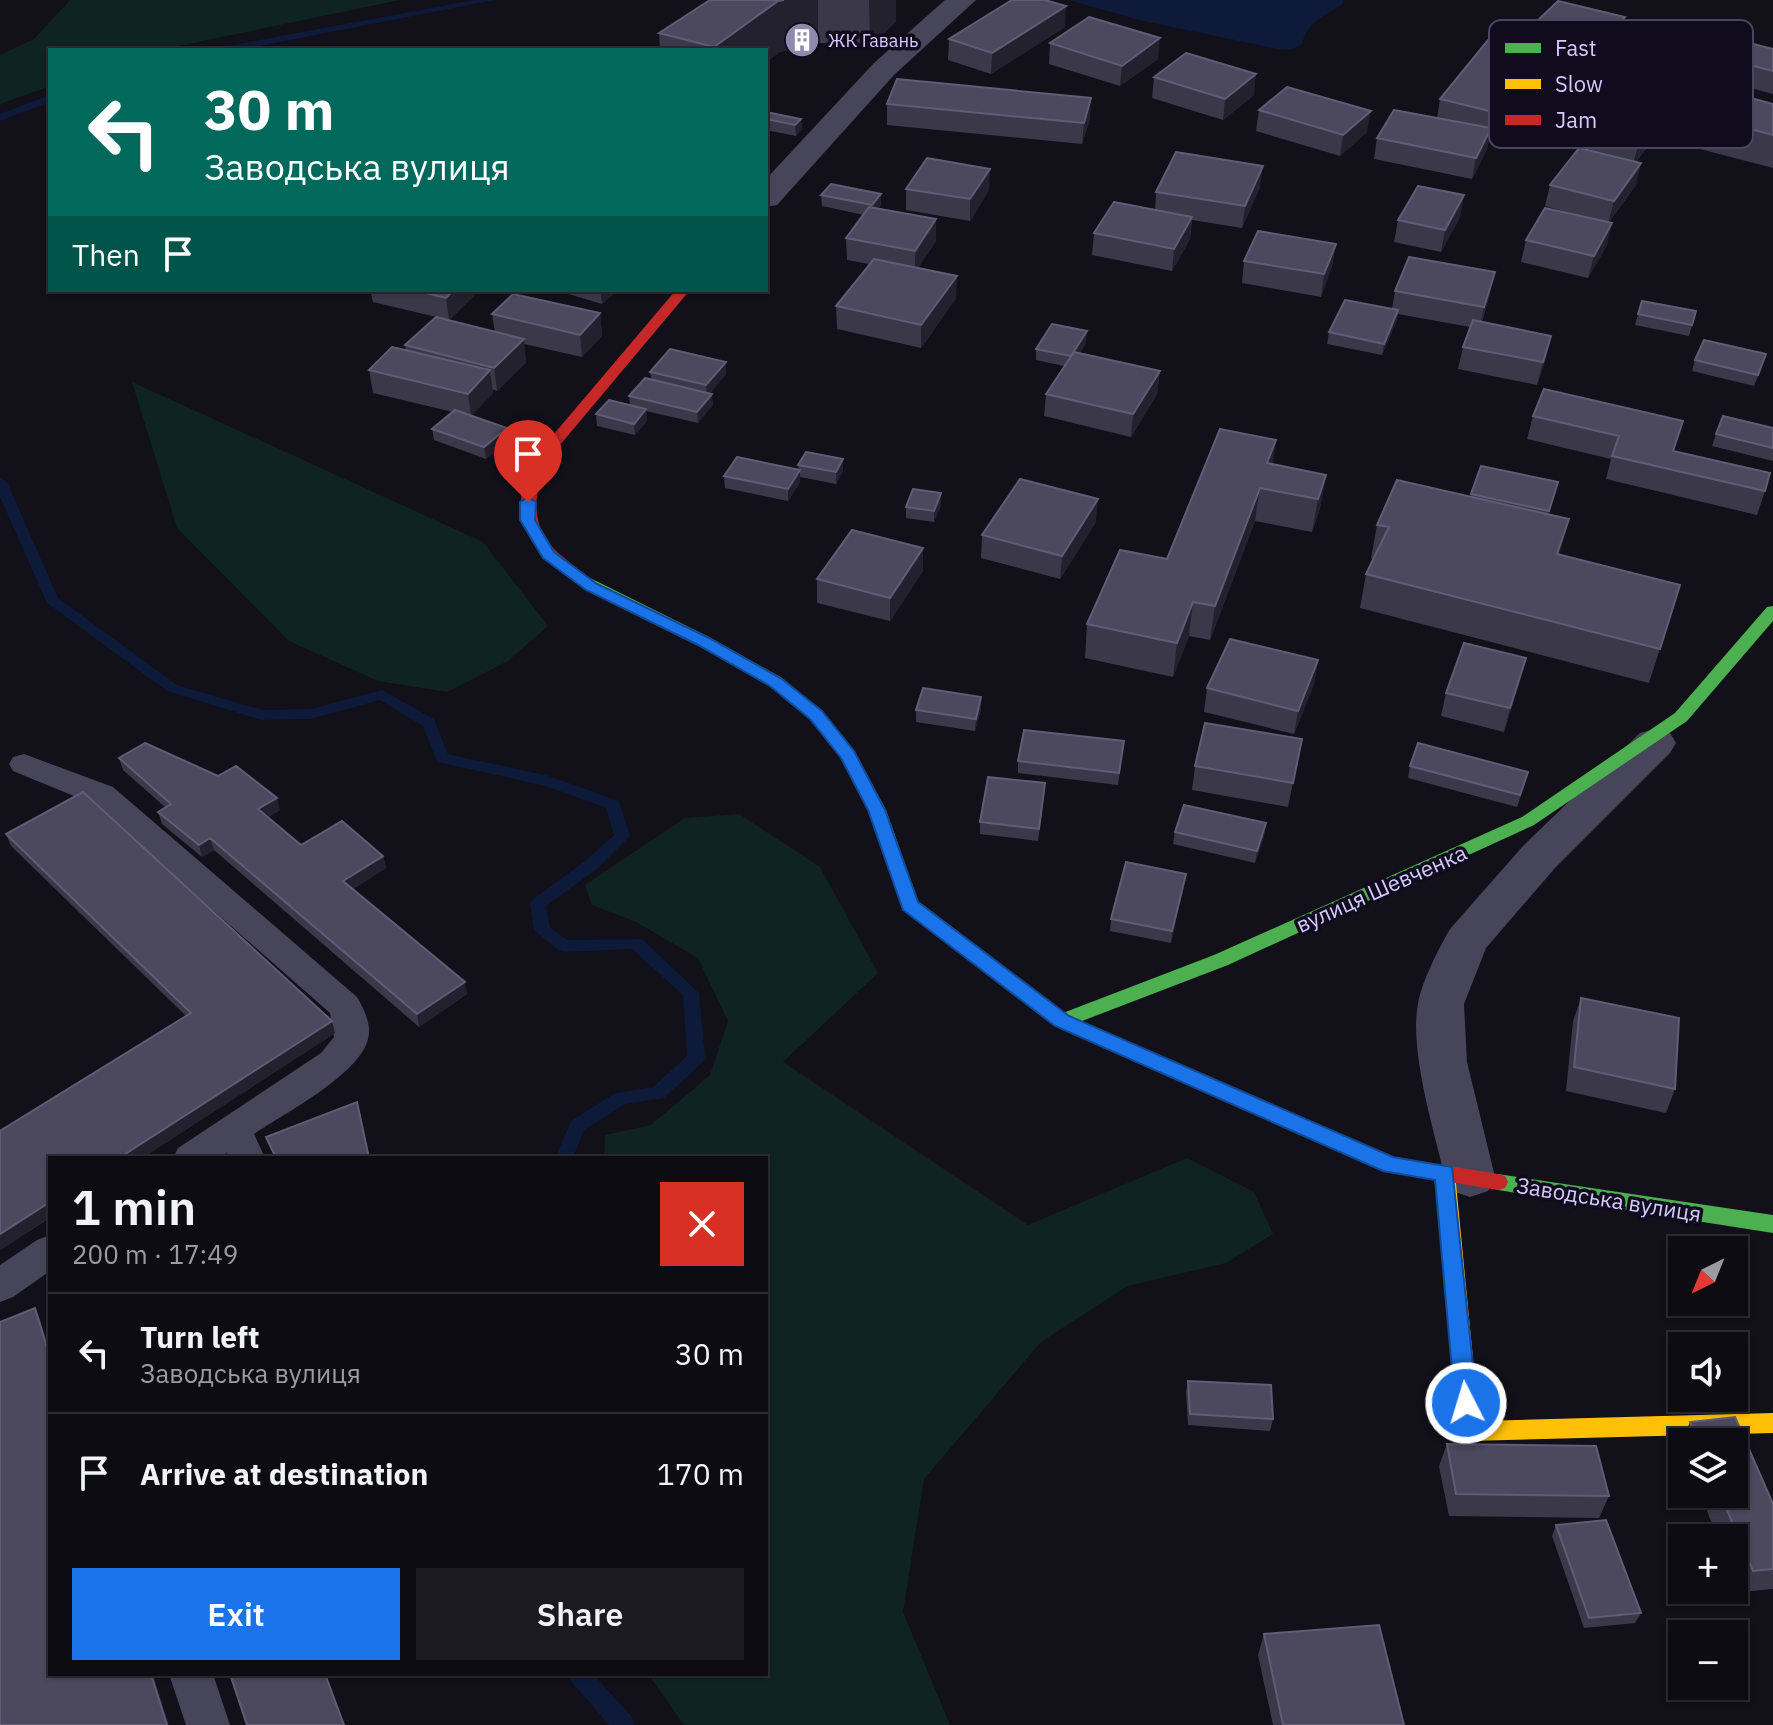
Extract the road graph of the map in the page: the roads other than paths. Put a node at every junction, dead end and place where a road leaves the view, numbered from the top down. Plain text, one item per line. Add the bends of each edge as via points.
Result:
1 (962, 0) edge
2 (768, 196) edge
3 (681, 292) edge
4 (1773, 611) edge
5 (1681, 717) junction
6 (24, 764) dead end
7 (1062, 1021) junction
8 (240, 1144) edge
9 (198, 1156) edge
10 (1457, 1175) junction
11 (1773, 1224) edge
12 (48, 1259) edge
13 (0, 1286) edge
14 (1773, 1423) edge
15 (192, 1676) edge
16 (208, 1725) edge

1 - 2 street via 862,91
3 - 7 street, Заводська вулиця via 542,457 528,483 528,520 548,555 592,587 776,682 816,715 848,755 877,810 910,905
4 - 5 street, вулиця Шевченка
5 - 7 street, вулиця Шевченка via 1528,821 1221,960
5 - 10 street, вулиця Шевченка via 1539,857 1466,941 1441,1004
6 - 8 lane via 102,795 345,1006 353,1026 349,1047
7 - 10 street, Заводська вулиця via 1390,1165
8 - 9 lane
10 - 11 street, Заводська вулиця
10 - 14 street via 1469,1431
12 - 13 lane
15 - 16 lane

